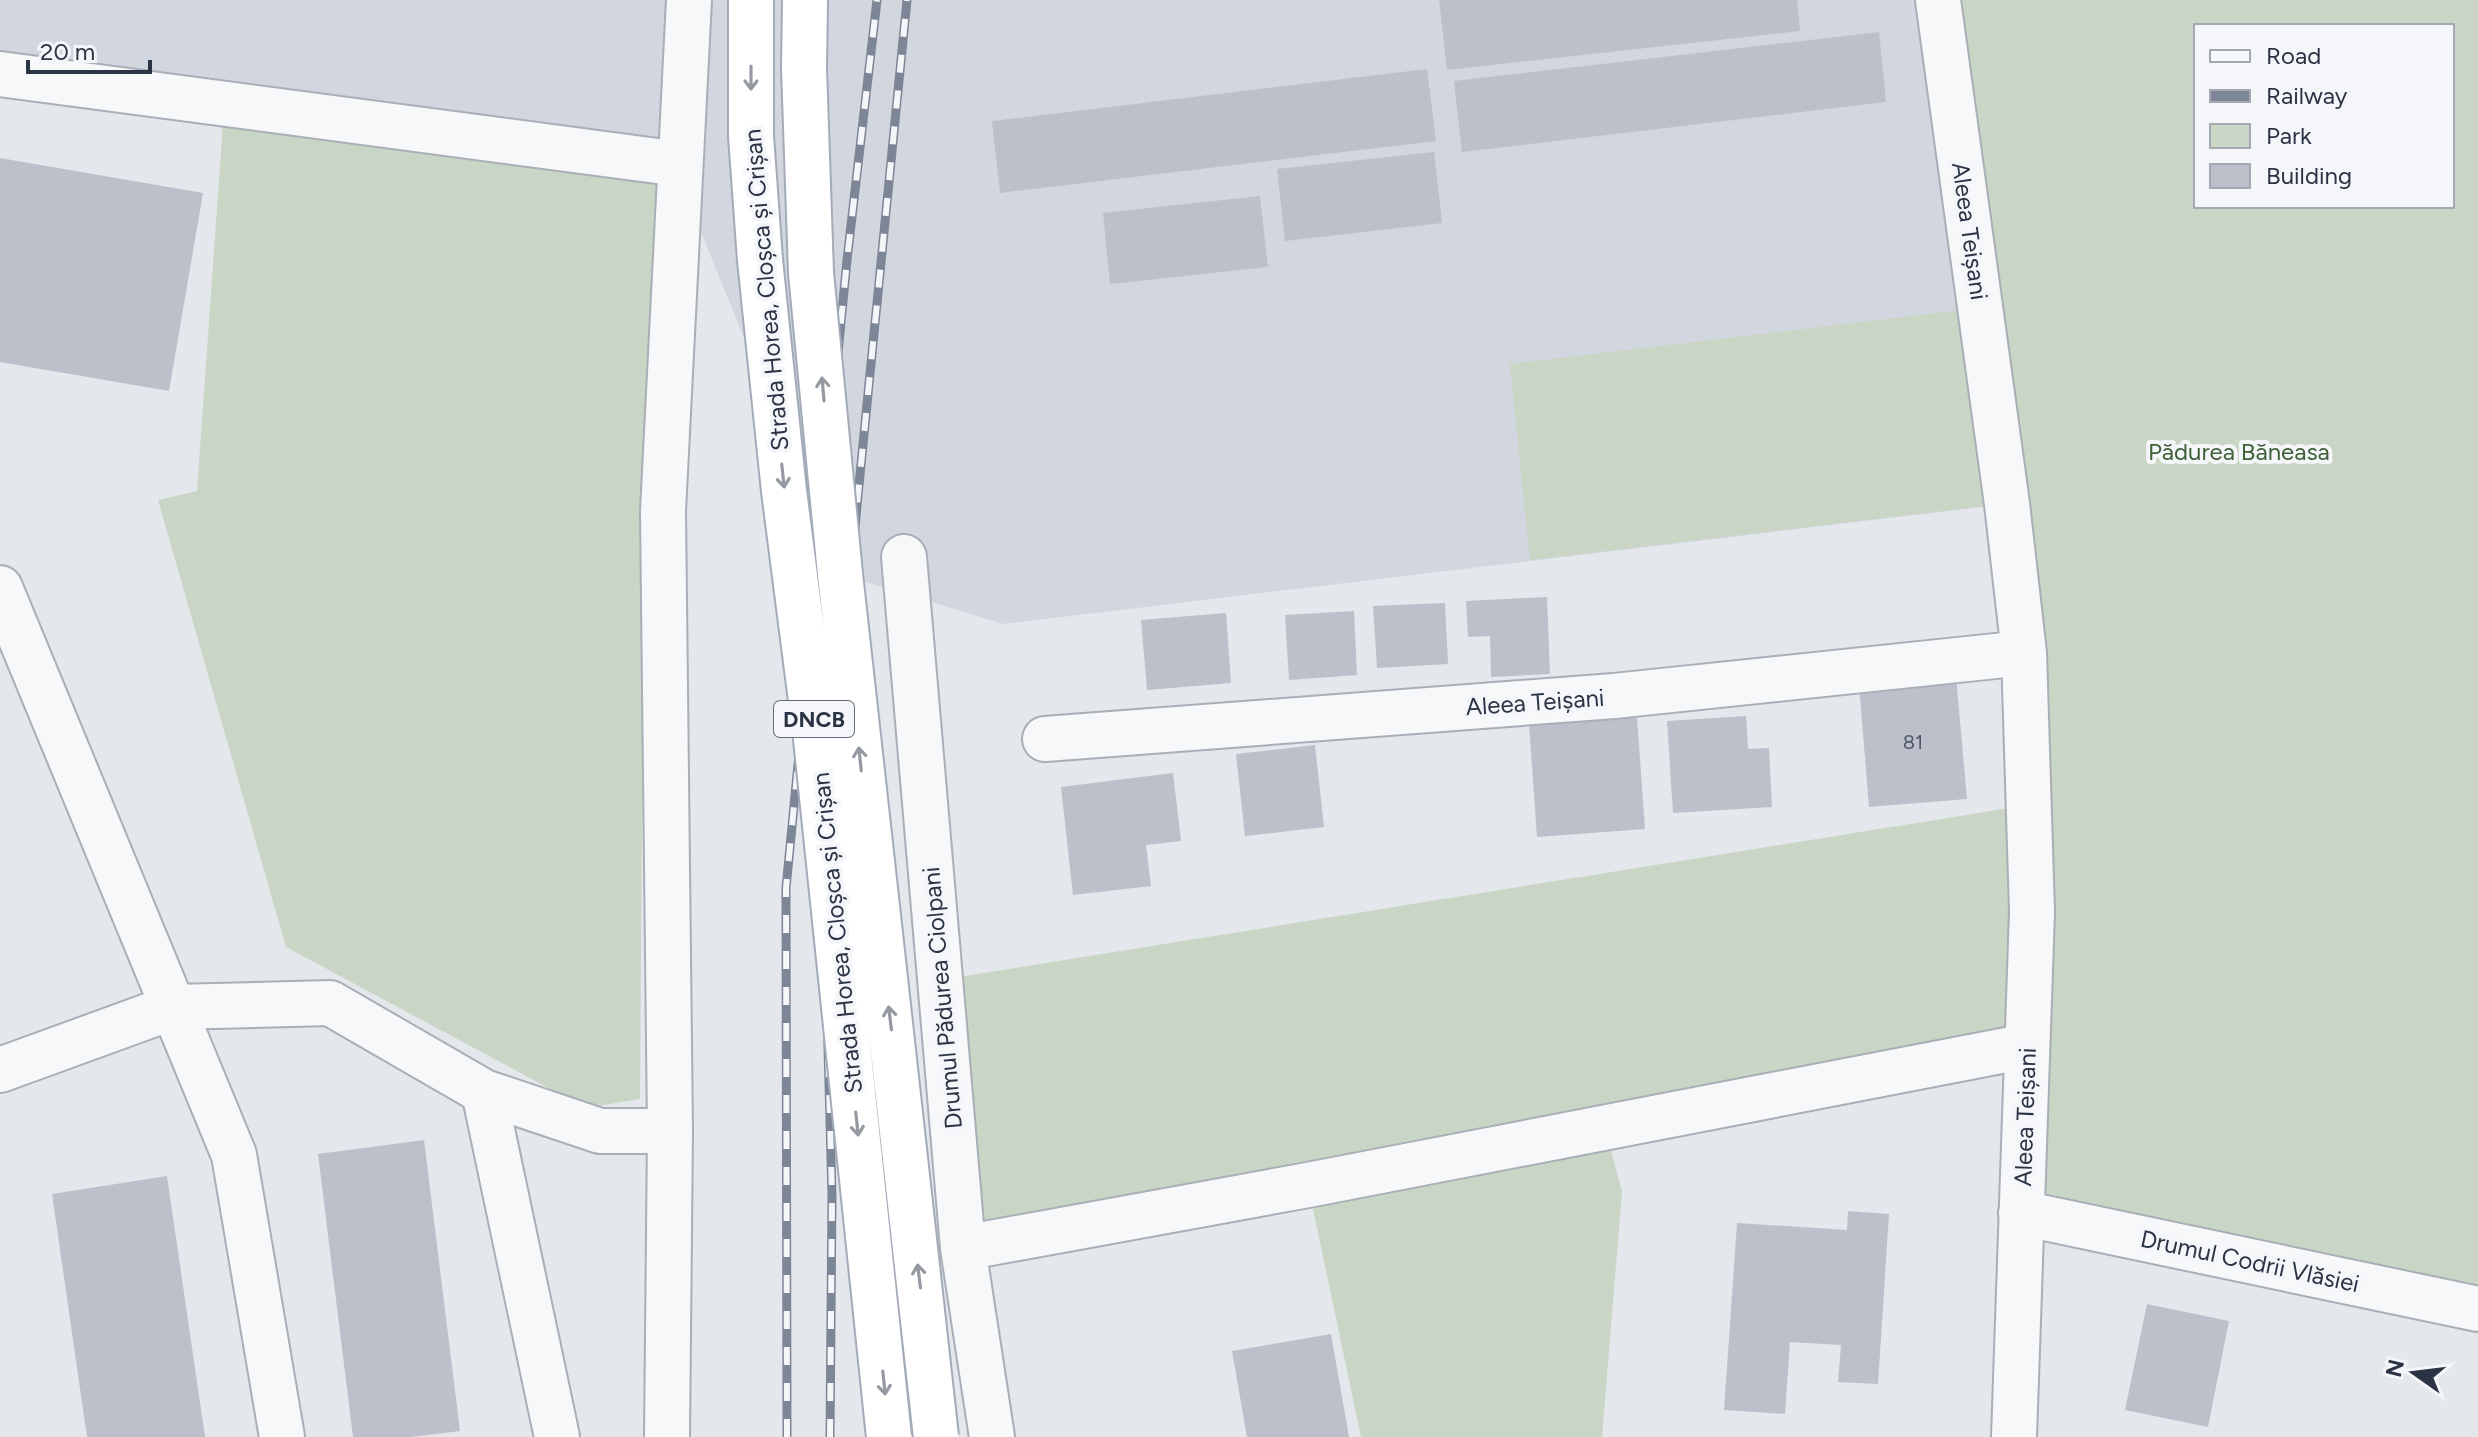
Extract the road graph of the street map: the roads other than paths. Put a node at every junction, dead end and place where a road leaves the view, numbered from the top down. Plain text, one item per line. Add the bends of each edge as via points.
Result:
1 (689, 0) edge
2 (751, 0) edge
3 (805, 0) edge
4 (1938, 0) edge
5 (0, 74) edge
6 (680, 164) junction
7 (904, 557) dead end
8 (0, 588) edge
9 (2024, 653) junction
10 (1045, 739) dead end
11 (173, 1007) junction
12 (2027, 1046) junction
13 (0, 1070) edge
14 (484, 1092) junction
15 (670, 1131) junction
16 (2021, 1213) junction
17 (963, 1248) junction
18 (2478, 1309) edge
19 (282, 1437) edge
20 (557, 1437) edge
21 (667, 1437) edge
22 (889, 1437) edge
23 (936, 1437) edge
24 (992, 1437) edge
25 (2014, 1437) edge

1 - 6 street
2 -> 22 main road, Strada Horea, Cloșca și Crișan / DNCB, bridge via 751,136 760,260
23 -> 3 main road, Strada Horea, Cloșca și Crișan / DNCB, bridge via 811,273
4 - 9 street, Aleea Teișani
5 - 6 street
6 - 15 street via 663,511
7 - 17 street, Drumul Pădurea Ciolpani
8 - 11 street
9 - 10 street, Aleea Teișani via 1614,696
9 - 12 street, Aleea Teișani via 2032,912
11 - 13 street
11 - 14 street via 330,1003
11 - 19 street via 234,1155
12 - 16 street, Aleea Teișani
12 - 17 street
14 - 15 street via 600,1131
14 - 20 street
15 - 21 street
16 - 18 street, Drumul Codrii Vlăsiei
16 - 25 street, Aleea Teișani
17 - 24 street, Drumul Pădurea Ciolpani

